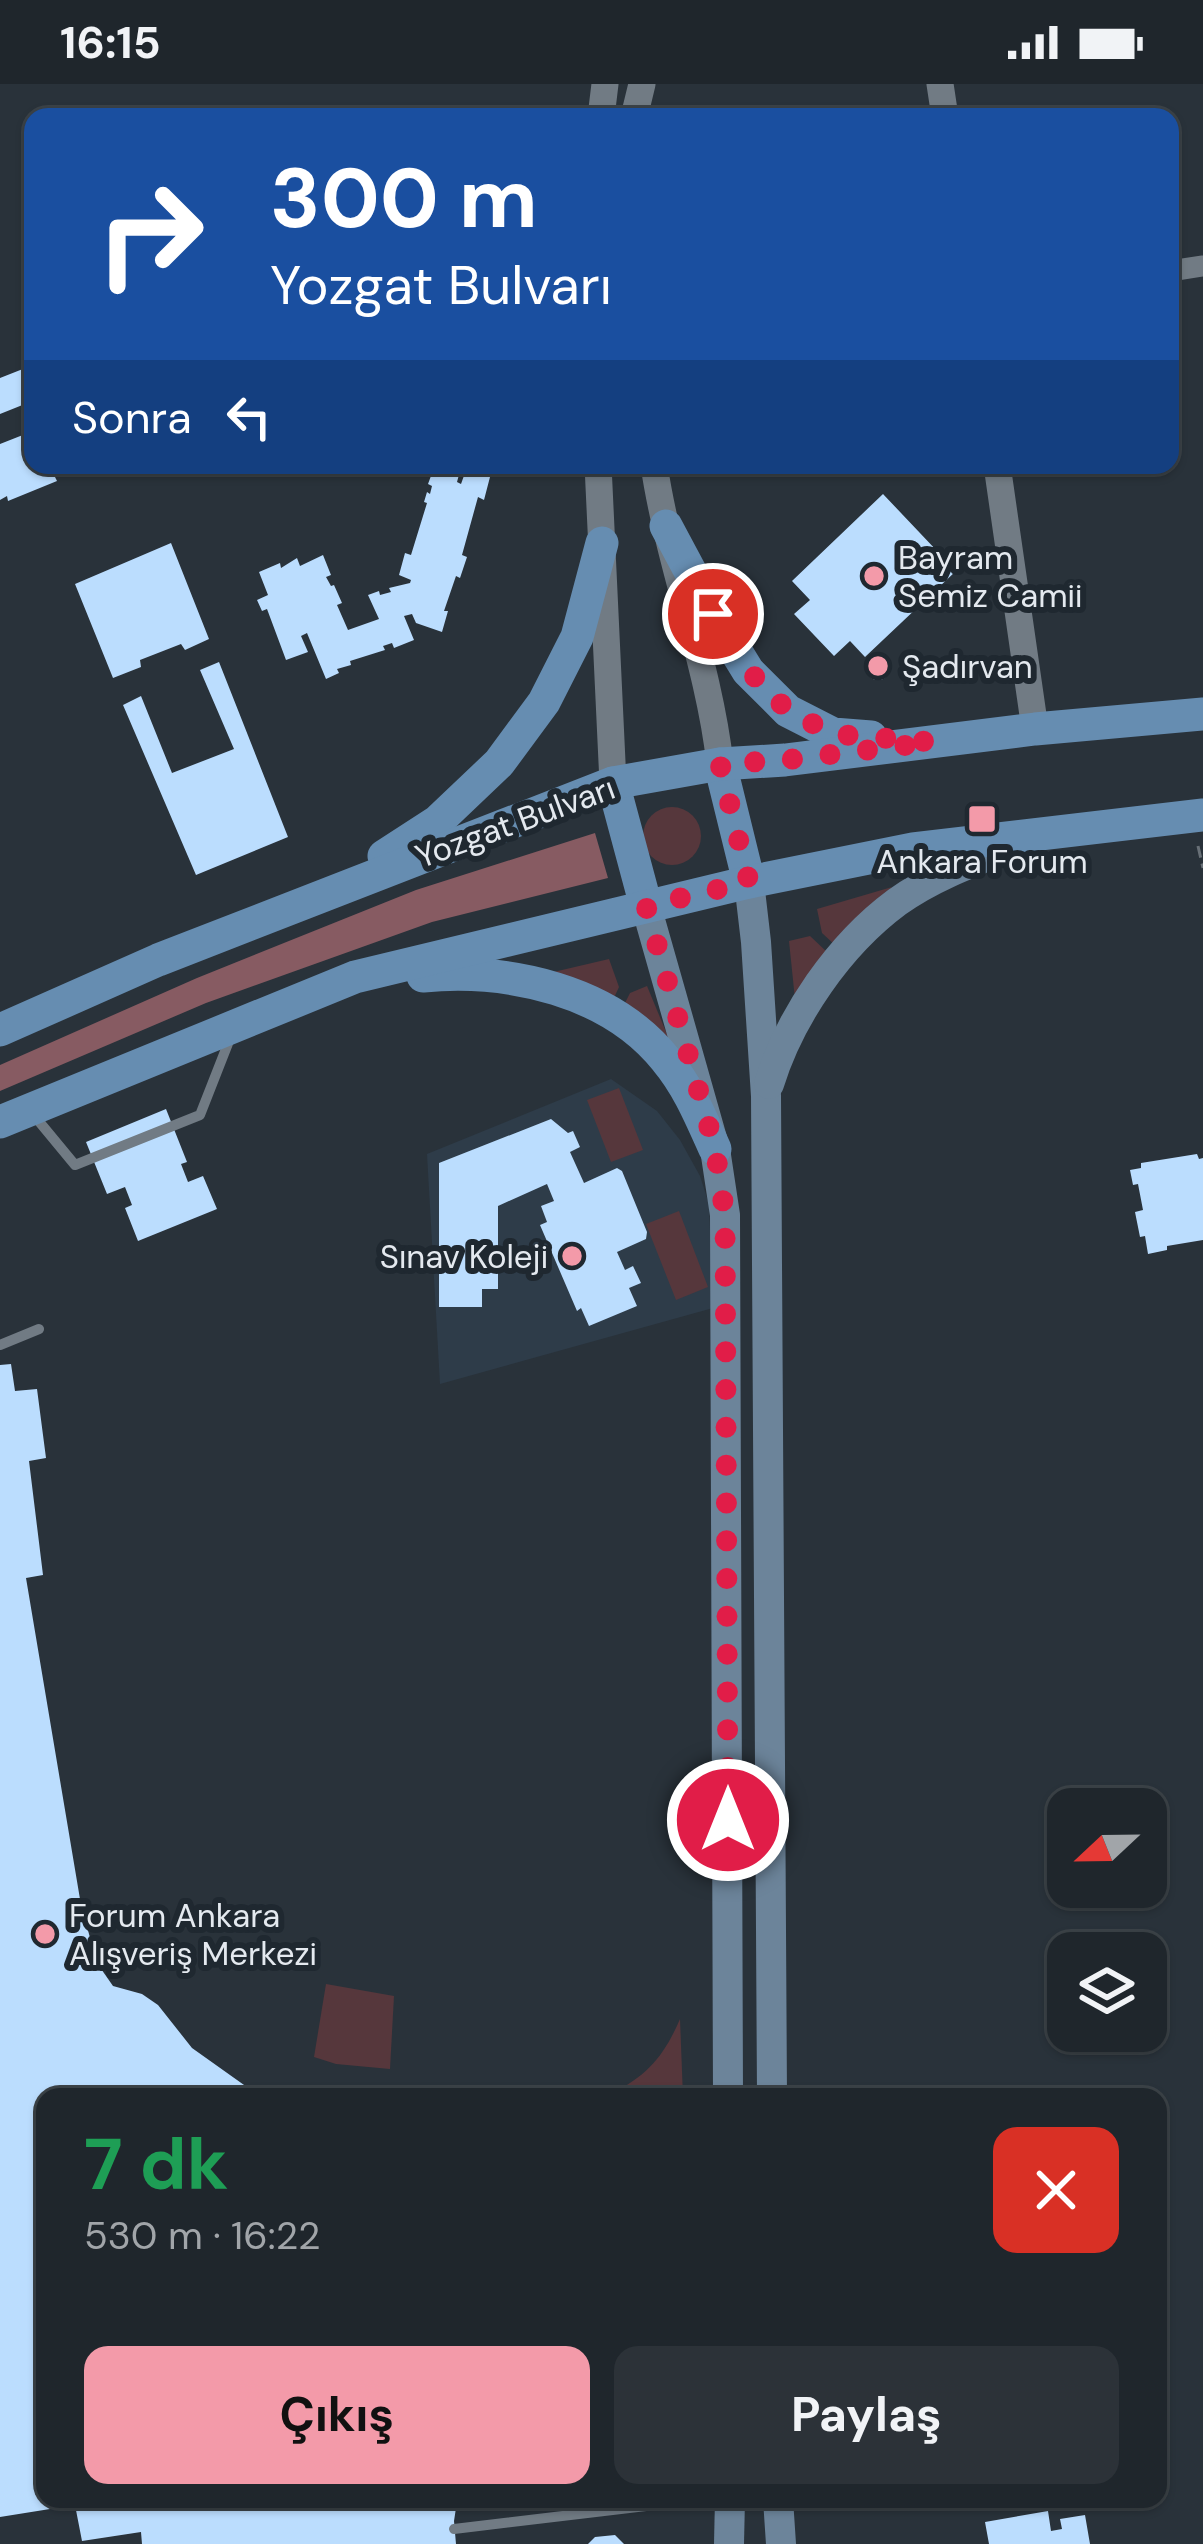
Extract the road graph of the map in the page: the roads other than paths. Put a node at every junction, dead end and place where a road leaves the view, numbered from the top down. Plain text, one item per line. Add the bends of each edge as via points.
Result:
1 (598, 474) edge
2 (656, 474) edge
3 (998, 474) edge
4 (666, 526) junction
5 (602, 543) junction
6 (1203, 714) edge
7 (1035, 729) junction
8 (933, 742) junction
9 (720, 764) junction
10 (613, 783) junction
11 (1203, 815) edge
12 (1047, 833) junction
13 (749, 882) junction
14 (327, 894) junction
15 (646, 906) junction
16 (355, 977) junction
17 (235, 1027) junction
18 (0, 1030) edge
19 (766, 1096) junction
20 (15, 1116) edge
21 (715, 1148) junction
22 (39, 1329) dead end
23 (0, 1345) edge
24 (728, 2088) edge
25 (772, 2088) edge
26 (629, 2508) edge
27 (730, 2508) edge
28 (779, 2508) edge
29 (454, 2529) dead end
30 (729, 2544) edge
31 (781, 2544) edge

1 - 5 street
2 - 4 street
3 - 7 street
4 - 8 main road via 748,670 788,711 833,734
4 - 9 street
5 - 10 street
5 - 14 main road via 577,637 544,702 499,763 438,821
6 - 7 main road, Yozgat Bulvarı
7 - 8 main road, Yozgat Bulvarı
8 - 9 main road, Yozgat Bulvarı
9 - 10 main road, Yozgat Bulvarı
9 - 13 main road
10 - 14 main road, Yozgat Bulvarı
10 - 15 main road
11 - 12 main road
12 - 13 main road
12 - 19 main road via 956,869 898,901 864,932 786,1038
13 - 15 main road
13 - 19 main road
14 - 18 main road, Yozgat Bulvarı
15 - 16 main road
15 - 21 main road
16 - 17 main road
16 - 21 main road via 478,974 560,989 592,1004 665,1058
17 - 20 main road
17 - 20 lane via 200,1115 179,1124 75,1165
19 - 25 main road
21 - 24 main road via 727,1263
22 - 23 lane
26 - 29 lane
27 - 30 main road
28 - 31 main road

